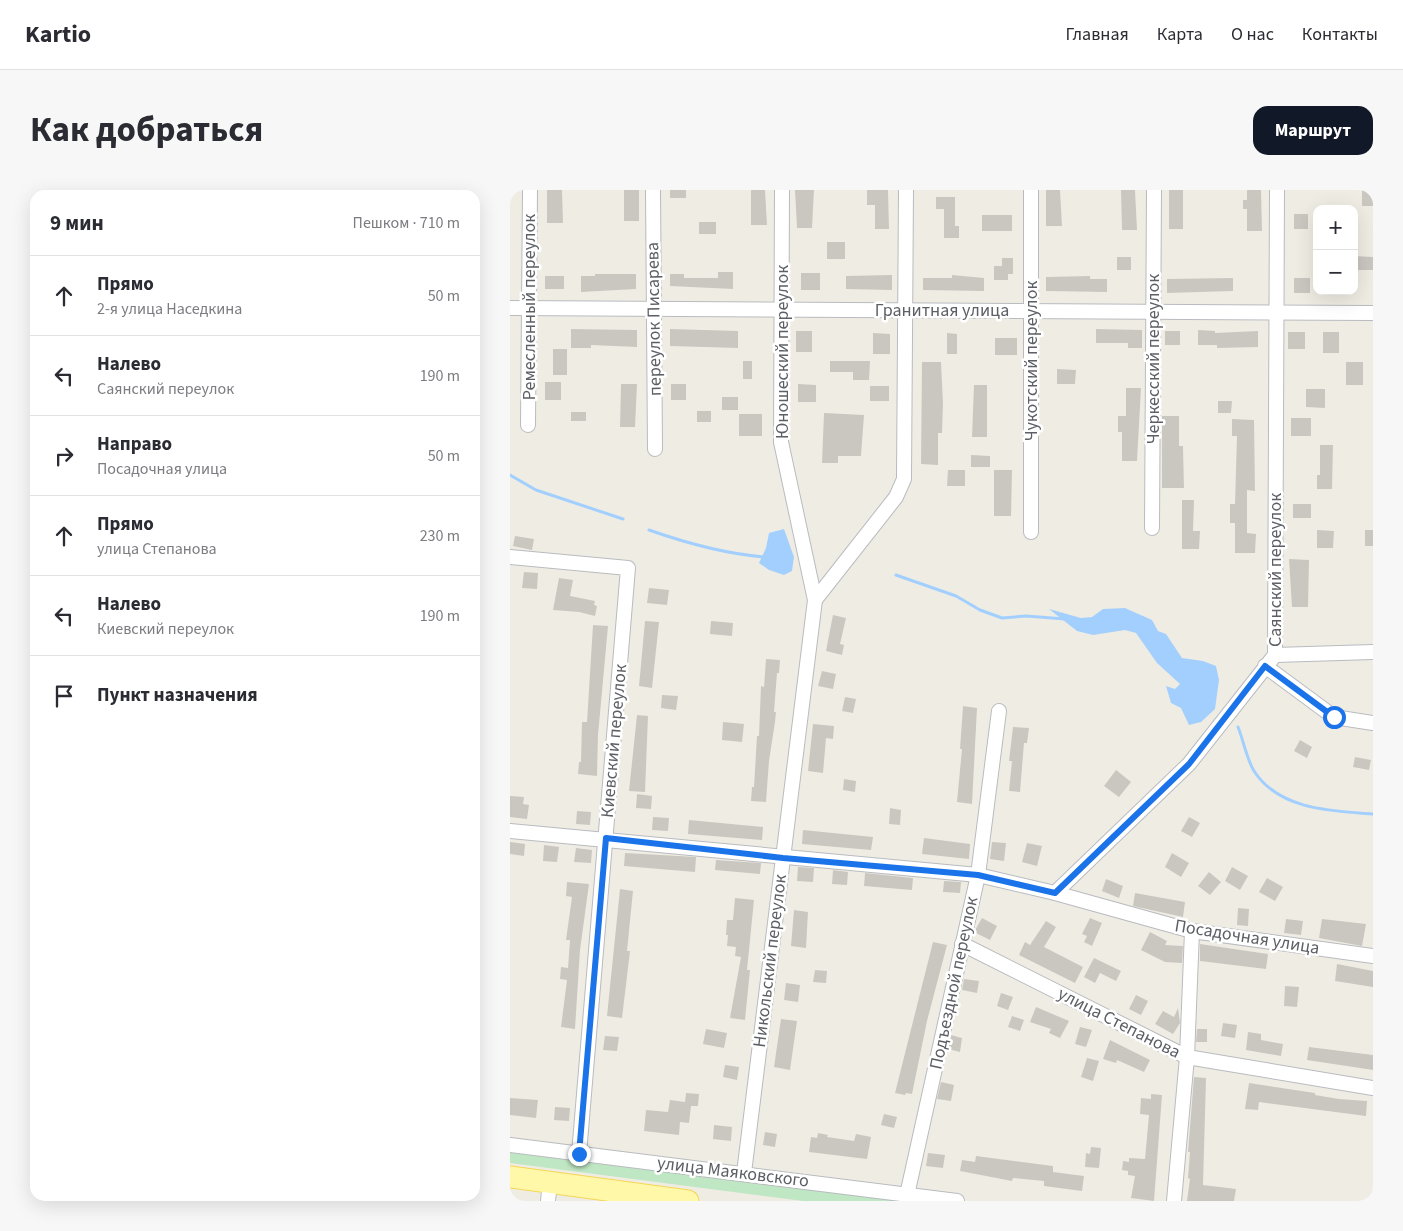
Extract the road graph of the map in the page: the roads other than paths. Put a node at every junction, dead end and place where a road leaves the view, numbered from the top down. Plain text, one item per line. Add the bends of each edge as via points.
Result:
1 (530, 190) edge
2 (653, 190) edge
3 (782, 190) edge
4 (906, 190) edge
5 (1031, 190) edge
6 (1154, 190) edge
7 (1277, 190) edge
8 (510, 308) edge
9 (529, 308) junction
10 (652, 309) junction
11 (781, 309) junction
12 (905, 310) junction
13 (1031, 311) junction
14 (1154, 312) junction
15 (1276, 312) junction
16 (1373, 313) edge
17 (528, 425) dead end
18 (655, 449) dead end
19 (1152, 528) dead end
20 (1031, 532) dead end
21 (510, 557) edge
22 (815, 600) junction
23 (1373, 652) edge
24 (1275, 656) junction
25 (1265, 666) junction
26 (999, 711) dead end
27 (1373, 722) edge
28 (510, 831) edge
29 (606, 838) junction
30 (783, 858) junction
31 (978, 875) junction
32 (1055, 893) junction
33 (1192, 931) junction
34 (962, 944) junction
35 (1373, 956) edge
36 (1187, 1057) junction
37 (1373, 1088) edge
38 (510, 1145) edge
39 (579, 1154) junction
40 (744, 1173) junction
41 (510, 1177) edge
42 (549, 1191) edge
43 (907, 1195) junction
44 (688, 1201) edge
45 (956, 1201) edge
46 (1174, 1201) edge

1 - 9 street, Ремесленный переулок
2 - 10 street, переулок Писарева
3 - 11 street, Юношеский переулок
4 - 12 street
5 - 13 street, Чукотский переулок
6 - 14 street, Черкесский переулок
7 - 15 street, Саянский переулок
8 - 9 street, Гранитная улица
9 - 10 street, Гранитная улица
9 - 17 street, Ремесленный переулок
10 - 11 street, Гранитная улица
10 - 18 street, переулок Писарева
11 - 12 street, Гранитная улица
11 - 22 street, Юношеский переулок via 781,442
12 - 13 street, Гранитная улица
12 - 22 street via 904,479 896,497
13 - 14 street, Гранитная улица
13 - 20 street, Чукотский переулок
14 - 15 street, Гранитная улица
14 - 19 street, Черкесский переулок
15 - 16 street, Гранитная улица
15 - 24 street, Саянский переулок
21 - 29 street, Киевский переулок via 628,568
22 - 30 street, Никольский переулок
23 - 24 street
24 - 25 street, Саянский переулок
25 - 27 street via 1334,717
25 - 32 street, Саянский переулок via 1189,764
26 - 31 street, Подъездной переулок
28 - 29 street
29 - 30 street
29 - 39 street, Киевский переулок
30 - 31 street
30 - 40 street, Никольский переулок
31 - 32 street, Посадочная улица
31 - 34 street, Подъездной переулок
32 - 33 street, Посадочная улица
33 - 35 street, Посадочная улица
33 - 36 street
34 - 36 street, улица Степанова
34 - 43 street, Подъездной переулок
36 - 37 street, улица Степанова
36 - 46 street
38 - 39 street, улица Маяковского
39 - 40 street, улица Маяковского
40 - 43 street, улица Маяковского
41 - 42 main road, улица Маяковского
42 - 44 main road, улица Маяковского
43 - 45 street, улица Маяковского

